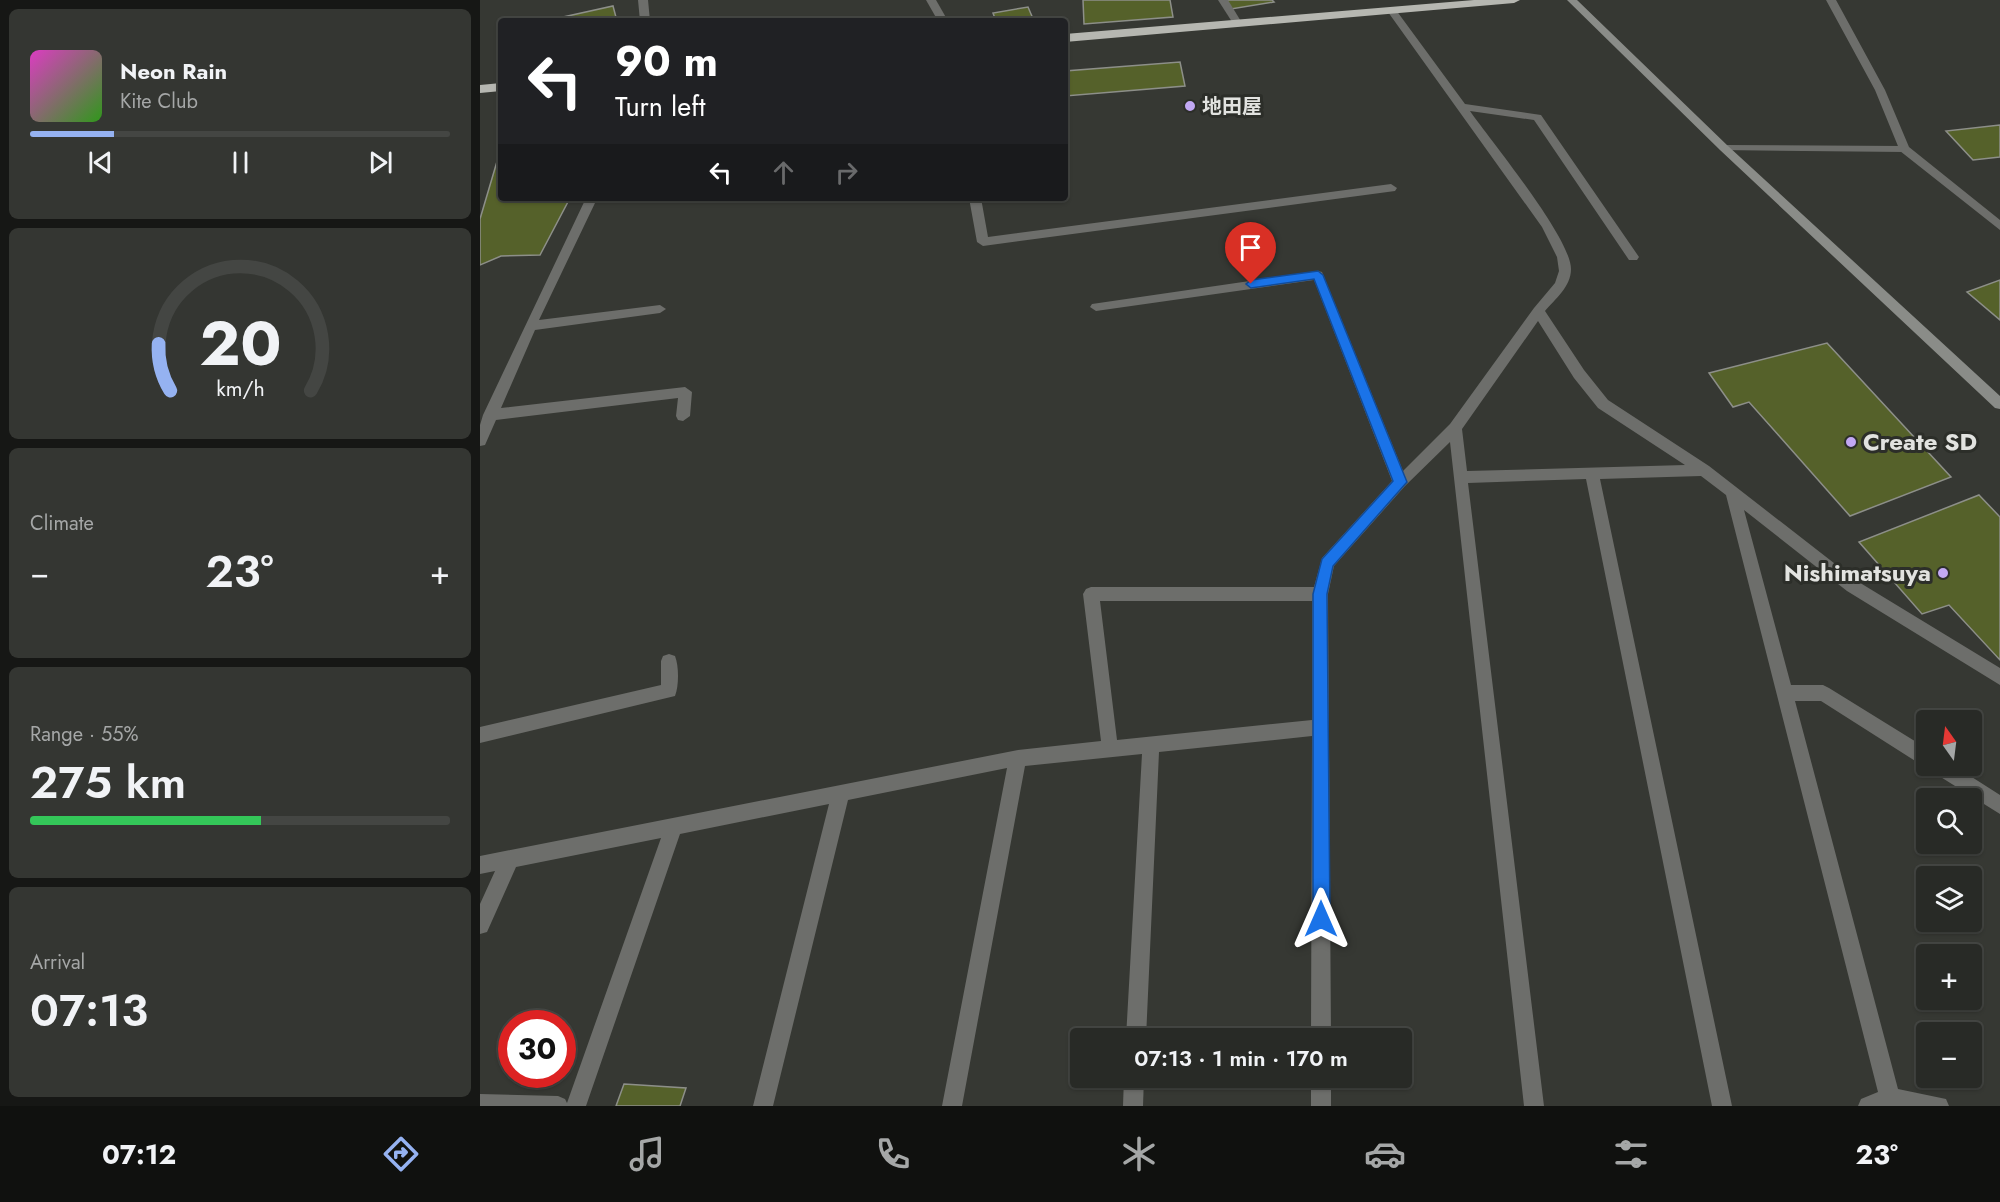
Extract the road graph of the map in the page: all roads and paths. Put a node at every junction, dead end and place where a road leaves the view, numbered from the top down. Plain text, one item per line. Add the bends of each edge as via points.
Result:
1 (643, 0) edge
2 (931, 0) edge
3 (1223, 0) edge
4 (1514, 0) edge
5 (1572, 0) edge
6 (1831, 0) edge
7 (1393, 12) junction
8 (645, 18) edge
9 (941, 18) edge
10 (1237, 23) junction
11 (1068, 38) edge
12 (498, 87) edge
13 (480, 89) edge
14 (1461, 107) junction
15 (1724, 148) junction
16 (1904, 149) junction
17 (1391, 188) dead end
18 (590, 201) edge
19 (976, 201) edge
20 (2000, 226) edge
21 (1633, 257) dead end
22 (1096, 307) dead end
23 (660, 309) dead end
24 (1538, 311) junction
25 (530, 326) junction
26 (2000, 404) edge
27 (489, 415) junction
28 (683, 416) dead end
29 (1455, 428) junction
30 (480, 441) edge
31 (1704, 470) junction
32 (1592, 473) junction
33 (1460, 477) junction
34 (1400, 482) junction
35 (1732, 492) junction
36 (1320, 594) junction
37 (669, 661) dead end
38 (2000, 677) edge
39 (1785, 693) junction
40 (1322, 728) junction
41 (480, 735) edge
42 (1151, 744) junction
43 (1110, 748) junction
44 (1916, 752) edge
45 (1018, 758) junction
46 (1954, 776) edge
47 (841, 793) junction
48 (2000, 805) edge
49 (674, 826) junction
50 (510, 859) junction
51 (480, 865) edge
52 (480, 925) edge
53 (1137, 1028) edge
54 (1321, 1028) edge
55 (1134, 1088) edge
56 (1321, 1088) edge
57 (1890, 1098) junction
58 (480, 1104) edge
59 (558, 1106) edge
60 (576, 1106) edge
61 (763, 1106) edge
62 (952, 1106) edge
63 (1133, 1106) edge
64 (1321, 1106) edge
65 (1534, 1106) edge
66 (1722, 1106) edge
67 (1868, 1106) edge
68 (1939, 1106) edge

1 - 8 street
2 - 9 street
3 - 10 street
4 - 7 highway
5 - 15 street
6 - 16 street via 1880,90
7 - 10 highway
7 - 14 street
10 - 11 highway
12 - 13 highway
14 - 21 street via 1537,117
14 - 24 street via 1547,226 1563,257 1561,285
15 - 16 street
15 - 26 street
16 - 20 street
17 - 19 street via 983,242
18 - 25 street
22 - 34 street via 1318,275
23 - 25 street
24 - 29 street
24 - 31 street via 1603,405
25 - 27 street
27 - 28 street via 685,392
27 - 30 street
29 - 33 street
29 - 34 street
31 - 32 street
31 - 35 street
32 - 33 street
32 - 66 street
33 - 65 street
34 - 36 street via 1327,563
35 - 38 street via 1852,586
35 - 39 street
36 - 40 street
36 - 43 street via 1091,594
37 - 41 street via 669,691
39 - 44 street via 1823,693
39 - 57 street
40 - 42 street
40 - 54 street
42 - 43 street
42 - 53 street
43 - 45 street
45 - 47 street
45 - 62 street
46 - 48 street
47 - 49 street
47 - 61 street
49 - 50 street
49 - 60 street
50 - 51 street
50 - 52 street
55 - 63 street
56 - 64 street
57 - 67 street
57 - 68 street
58 - 59 street

